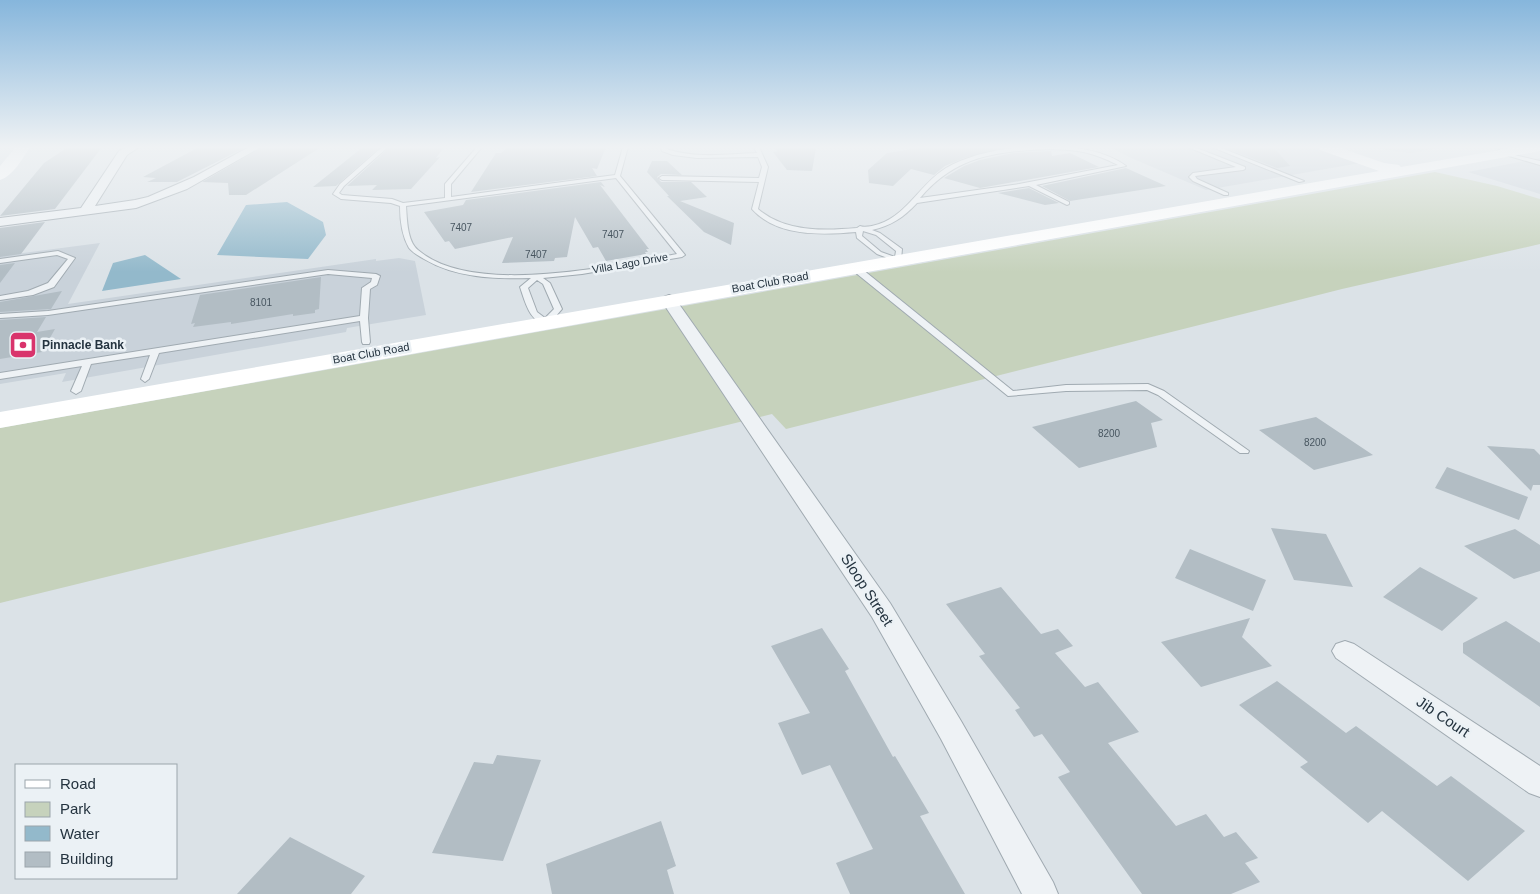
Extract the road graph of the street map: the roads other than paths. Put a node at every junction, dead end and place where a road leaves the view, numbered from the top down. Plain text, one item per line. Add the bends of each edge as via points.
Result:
1 (100, 189) edge
2 (180, 189) edge
3 (340, 189) edge
4 (448, 189) edge
5 (519, 189) edge
6 (627, 189) edge
7 (760, 189) edge
8 (925, 189) edge
9 (998, 189) edge
10 (1039, 189) edge
11 (1214, 189) edge
12 (1256, 189) edge
13 (1276, 189) edge
14 (1226, 194) junction
15 (448, 198) junction
16 (915, 201) junction
17 (1067, 203) dead end
18 (402, 205) junction
19 (85, 211) junction
20 (0, 222) edge
21 (860, 228) junction
22 (892, 254) junction
23 (0, 261) edge
24 (854, 267) junction
25 (537, 277) junction
26 (0, 298) edge
27 (669, 300) junction
28 (545, 315) junction
29 (0, 316) edge
30 (365, 330) junction
31 (156, 351) junction
32 (88, 362) junction
33 (0, 376) edge
34 (145, 379) junction
35 (76, 391) junction
36 (0, 404) edge
37 (0, 420) edge
38 (1244, 451) dead end
39 (1345, 651) dead end
40 (1540, 783) edge
41 (1041, 894) edge

1 - 19 street
2 - 19 street via 156,199
3 - 18 lane via 336,194 341,197 392,201
4 - 15 lane
5 - 15 lane
6 - 25 lane, Villa Lago Drive via 682,255
7 - 21 lane via 755,206 771,223 824,232
8 - 16 lane
9 - 16 lane
10 - 17 lane
11 - 14 lane
12 - 14 main road, Boat Club Road
13 - 22 main road, Boat Club Road
14 - 22 main road, Boat Club Road
15 - 18 lane
16 - 21 lane via 888,223
18 - 25 lane, Villa Lago Drive via 406,232 414,250 434,263 468,274
19 - 20 street
21 - 22 lane via 878,234
21 - 22 lane via 859,237
22 - 24 main road, Boat Club Road
22 - 28 main road, Boat Club Road
23 - 26 lane via 58,254 72,258 51,286
24 - 27 main road, Boat Club Road
24 - 38 lane via 1011,394 1066,388 1148,387
25 - 28 lane via 546,283
25 - 28 lane via 524,287
27 - 28 main road, Boat Club Road
27 - 41 street, Sloop Street via 881,610
28 - 30 main road, Boat Club Road
28 - 37 main road, Boat Club Road
29 - 30 lane via 48,313 328,272 376,276 374,283 366,288
30 - 31 lane
30 - 34 main road, Boat Club Road
31 - 32 lane
31 - 34 lane
32 - 33 lane
32 - 35 lane
34 - 35 main road, Boat Club Road
35 - 36 main road, Boat Club Road
39 - 40 street, Jib Court

